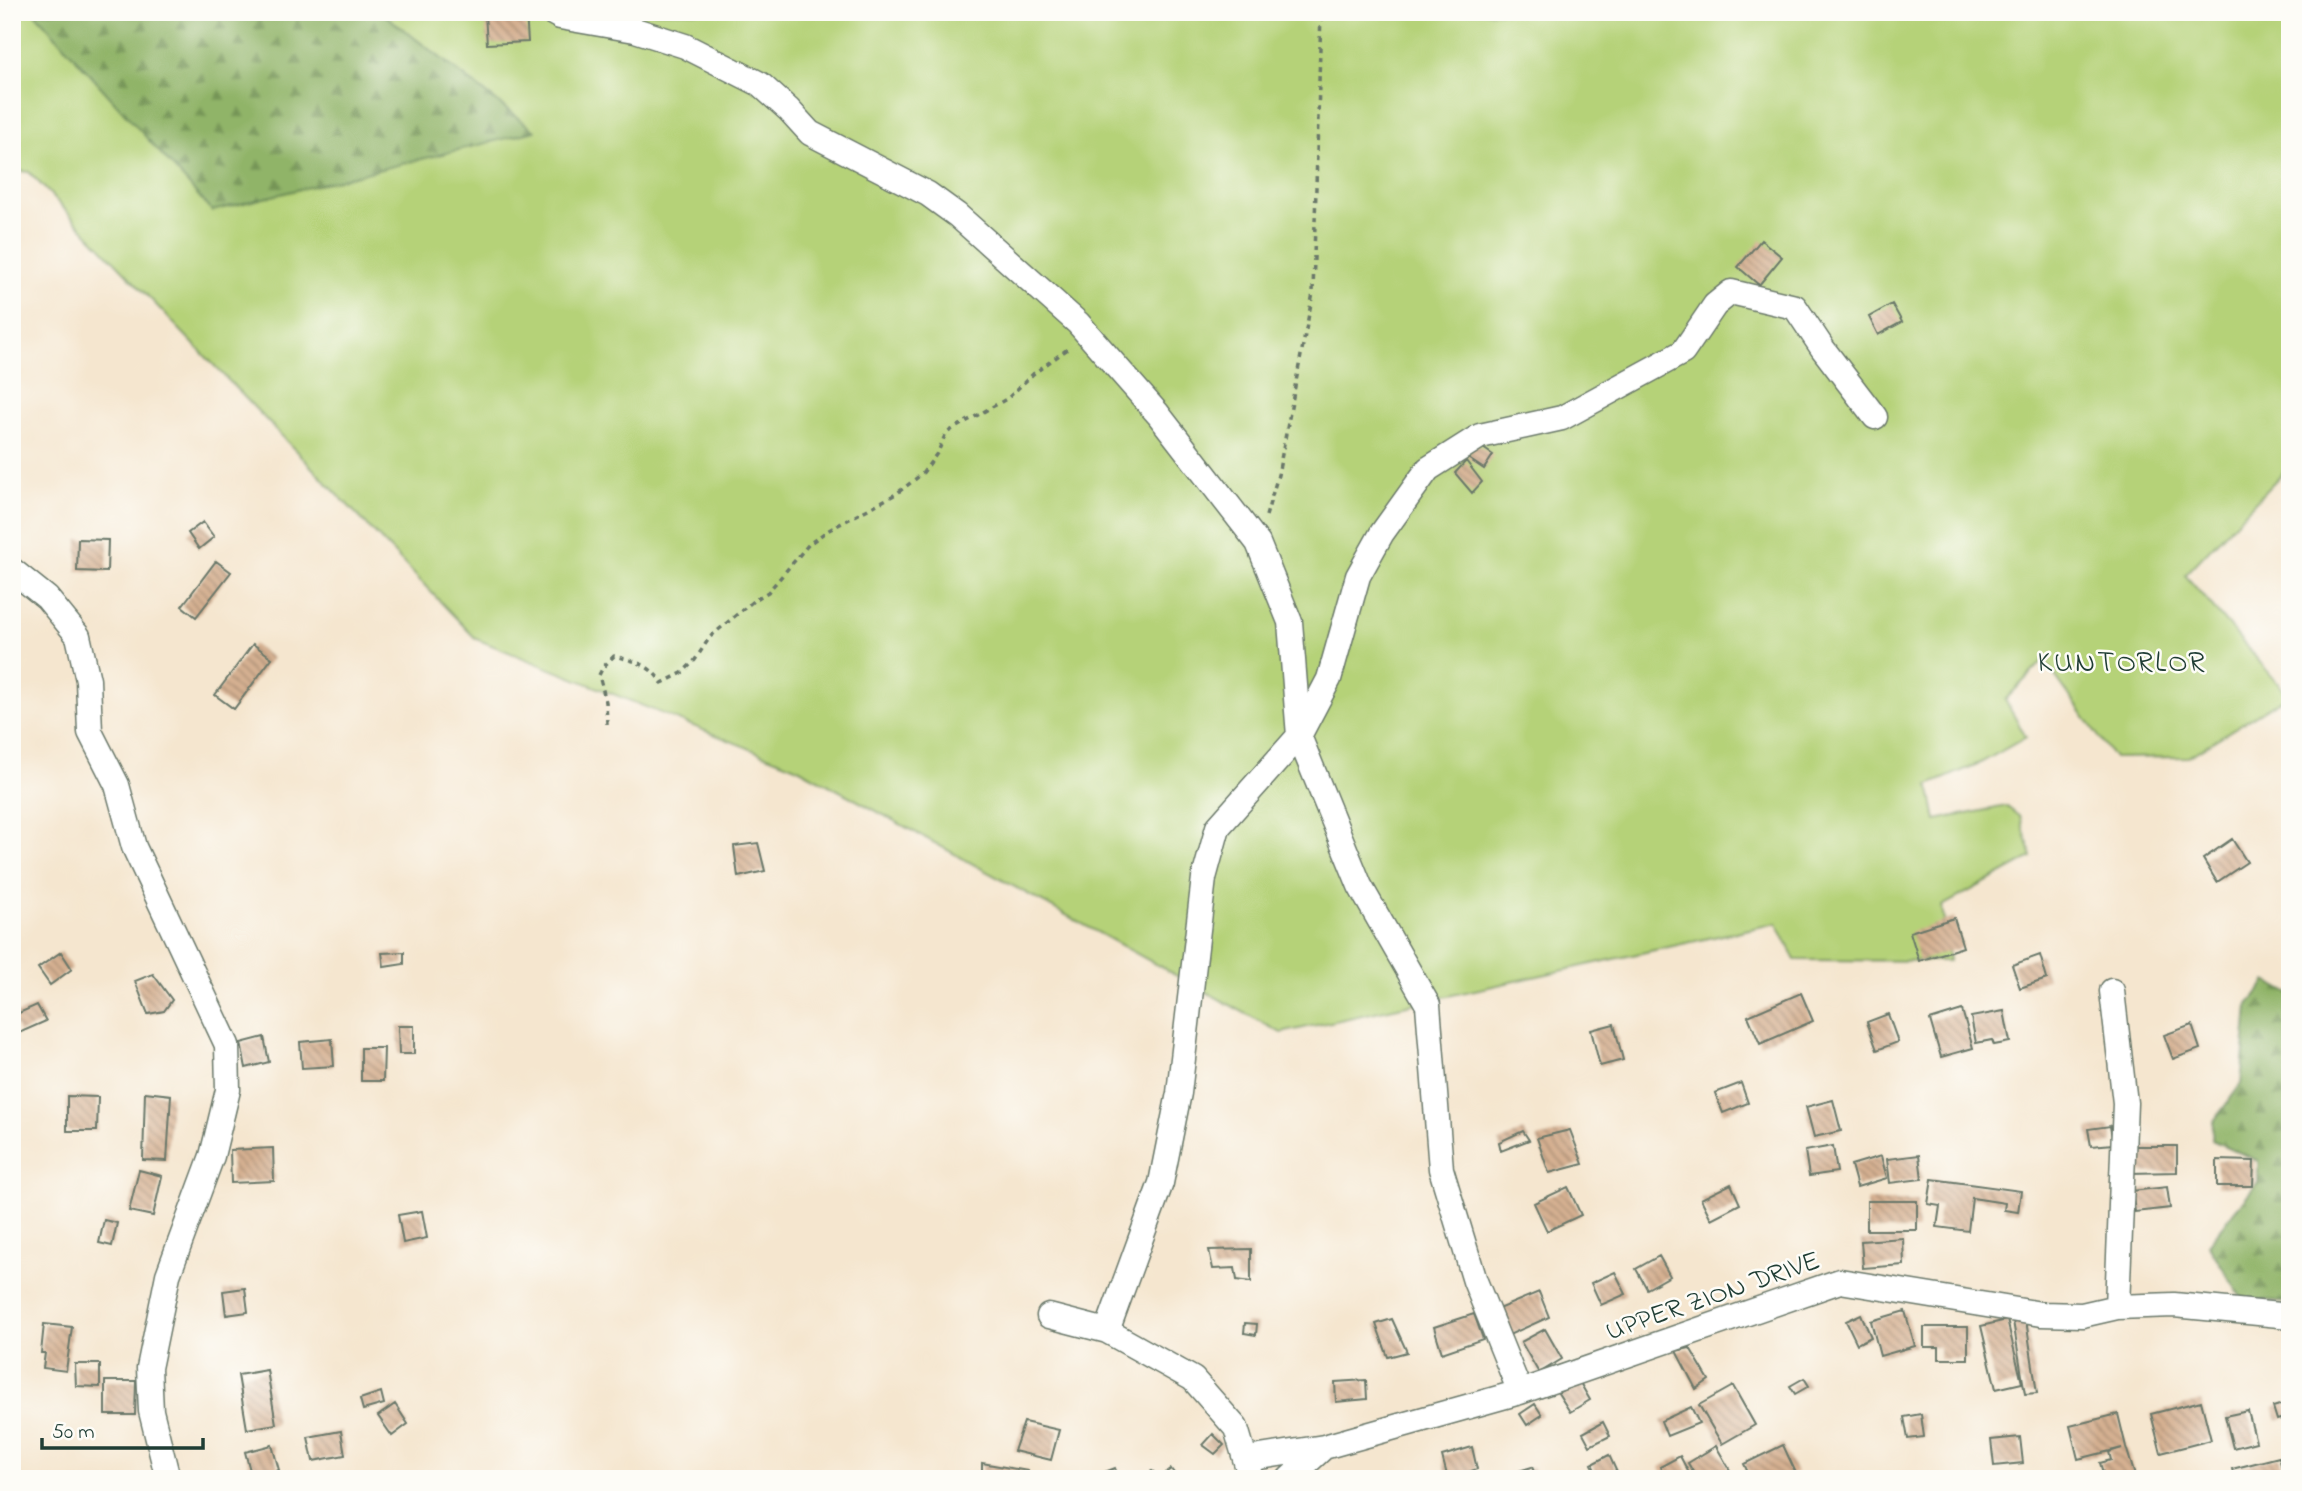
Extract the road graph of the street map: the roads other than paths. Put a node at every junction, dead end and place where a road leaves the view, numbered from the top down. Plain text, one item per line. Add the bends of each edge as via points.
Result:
1 (551, 12) edge
2 (1875, 417) dead end
3 (12, 570) edge
4 (1299, 736) junction
5 (2112, 991) dead end
6 (2117, 1307) junction
7 (1049, 1316) dead end
8 (2290, 1316) edge
9 (1107, 1331) junction
10 (1520, 1392) junction
11 (1324, 1447) junction
12 (1249, 1469) edge
13 (168, 1479) edge
14 (1289, 1479) edge

1 - 4 street via 685,46 760,84 810,133 928,194 957,215 1088,335 1158,414 1258,543 1290,622
2 - 4 street via 1795,307 1731,292 1715,305 1683,352 1562,418 1480,436 1428,469 1358,576 1329,679
3 - 13 street via 47,598 78,636 88,680 90,732 117,785 134,847 227,1045 228,1090 212,1156 168,1275 149,1368 150,1411
4 - 9 street via 1218,827 1204,878 1179,1093 1161,1183
4 - 10 street via 1360,886 1428,1005 1441,1169 1475,1281
5 - 6 street via 2125,1103
6 - 8 street, UPPER ZION DRIVE via 2174,1306
6 - 10 street, UPPER ZION DRIVE via 2082,1315 2041,1314 1840,1281
7 - 9 street
9 - 12 street via 1193,1379 1236,1428
10 - 11 street, UPPER ZION DRIVE
11 - 12 street, UPPER ZION DRIVE
11 - 14 street

